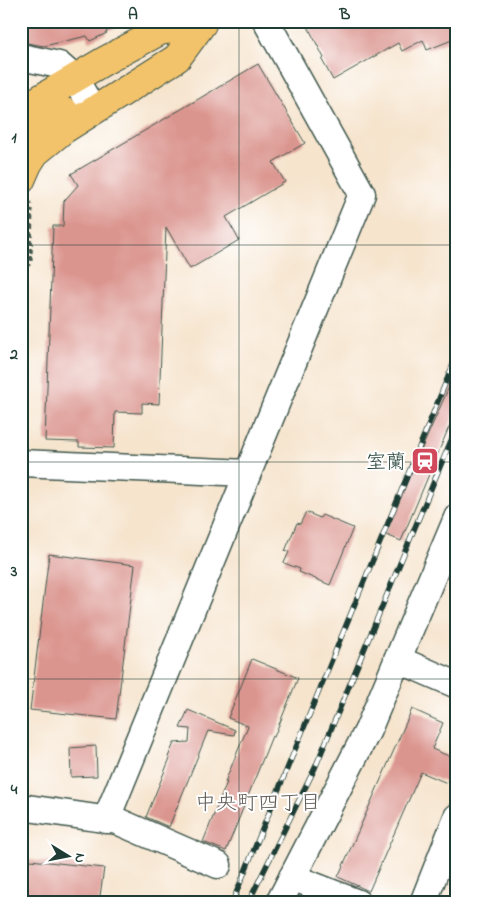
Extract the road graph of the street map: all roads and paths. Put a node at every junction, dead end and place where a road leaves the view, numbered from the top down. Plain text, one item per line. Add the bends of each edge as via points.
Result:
1 (266, 21) edge
2 (205, 23) edge
3 (21, 57) edge
4 (85, 96) junction
5 (21, 110) edge
6 (21, 135) edge
7 (25, 190) edge
8 (30, 260) dead end
9 (25, 266) junction
10 (27, 289) dead end
11 (21, 463) edge
12 (248, 473) junction
13 (457, 518) edge
14 (397, 659) junction
15 (457, 685) edge
16 (21, 807) edge
17 (457, 817) edge
18 (106, 820) junction
19 (218, 865) dead end
20 (292, 877) junction
21 (280, 903) edge
22 (358, 903) edge
23 (423, 903) edge

1 - 12 street via 362,194
2 - 4 main road via 177,58
2 - 4 main road via 160,31 106,60
3 - 4 street via 59,64
4 - 5 main road
4 - 6 main road
4 - 7 main road via 62,130 35,153 28,164
7 - 9 path via 32,207 32,261
8 - 9 path via 31,210 27,210 22,245
9 - 10 path
11 - 12 street
12 - 18 street
13 - 14 street
14 - 15 street
14 - 20 street via 368,730
16 - 18 street
17 - 23 street
18 - 19 street via 117,821
20 - 21 street
20 - 22 street

